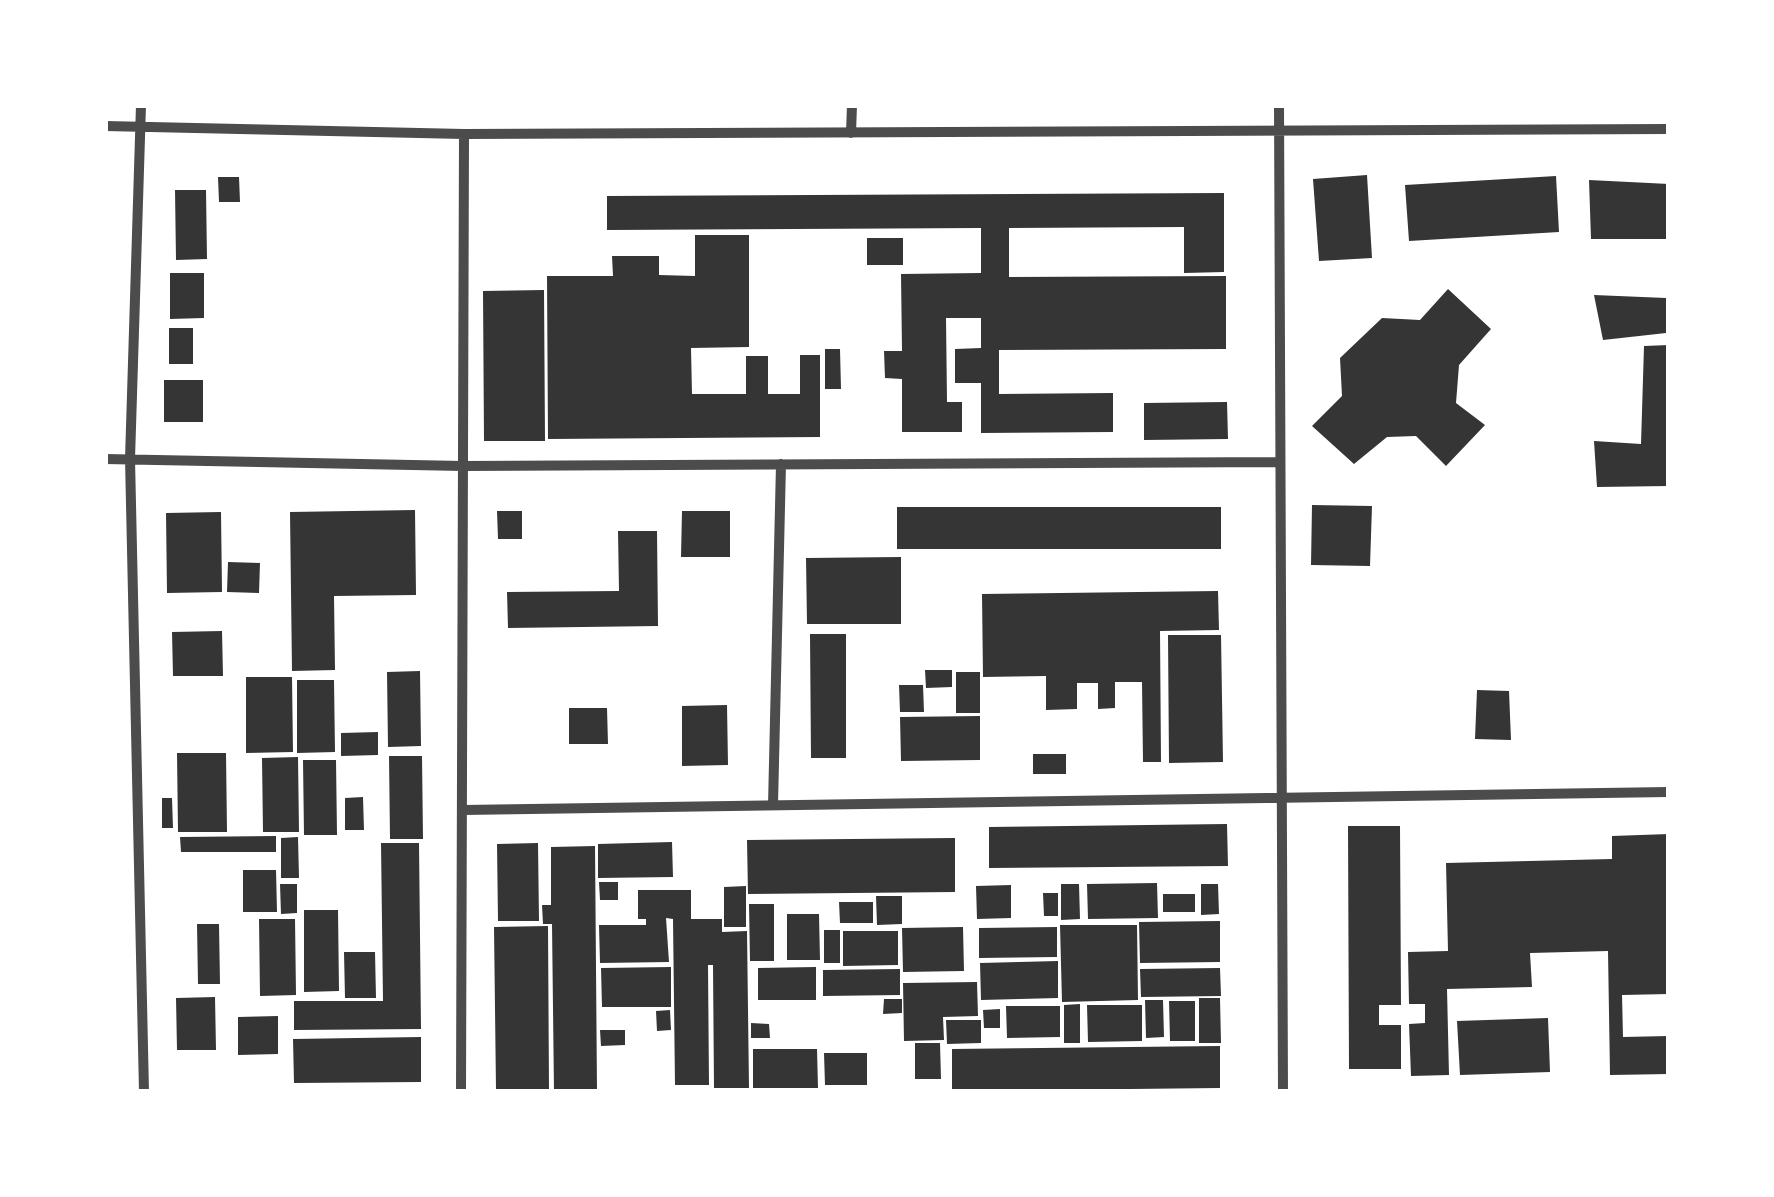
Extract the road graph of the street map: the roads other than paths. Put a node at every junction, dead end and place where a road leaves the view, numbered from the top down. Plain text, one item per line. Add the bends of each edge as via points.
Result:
1 (141, 105) edge
2 (852, 105) edge
3 (1278, 105) edge
4 (141, 124) junction
5 (105, 126) edge
6 (1279, 128) junction
7 (1669, 129) edge
8 (851, 133) junction
9 (464, 134) junction
10 (105, 459) edge
11 (130, 459) junction
12 (1280, 462) junction
13 (781, 464) junction
14 (463, 466) junction
15 (1669, 792) edge
16 (1284, 796) junction
17 (773, 804) junction
18 (462, 810) junction
19 (144, 1092) edge
20 (461, 1092) edge
21 (1282, 1092) edge

1 - 4 street
2 - 8 street
3 - 6 street
4 - 5 street
4 - 9 street
4 - 11 street
6 - 7 street
6 - 8 street
6 - 12 street
8 - 9 street
9 - 14 street
10 - 11 street
11 - 14 street
11 - 19 street
12 - 13 street
12 - 16 street
13 - 14 street
13 - 17 street
14 - 18 street
15 - 16 street
16 - 17 street
16 - 21 street
17 - 18 street
18 - 20 street

